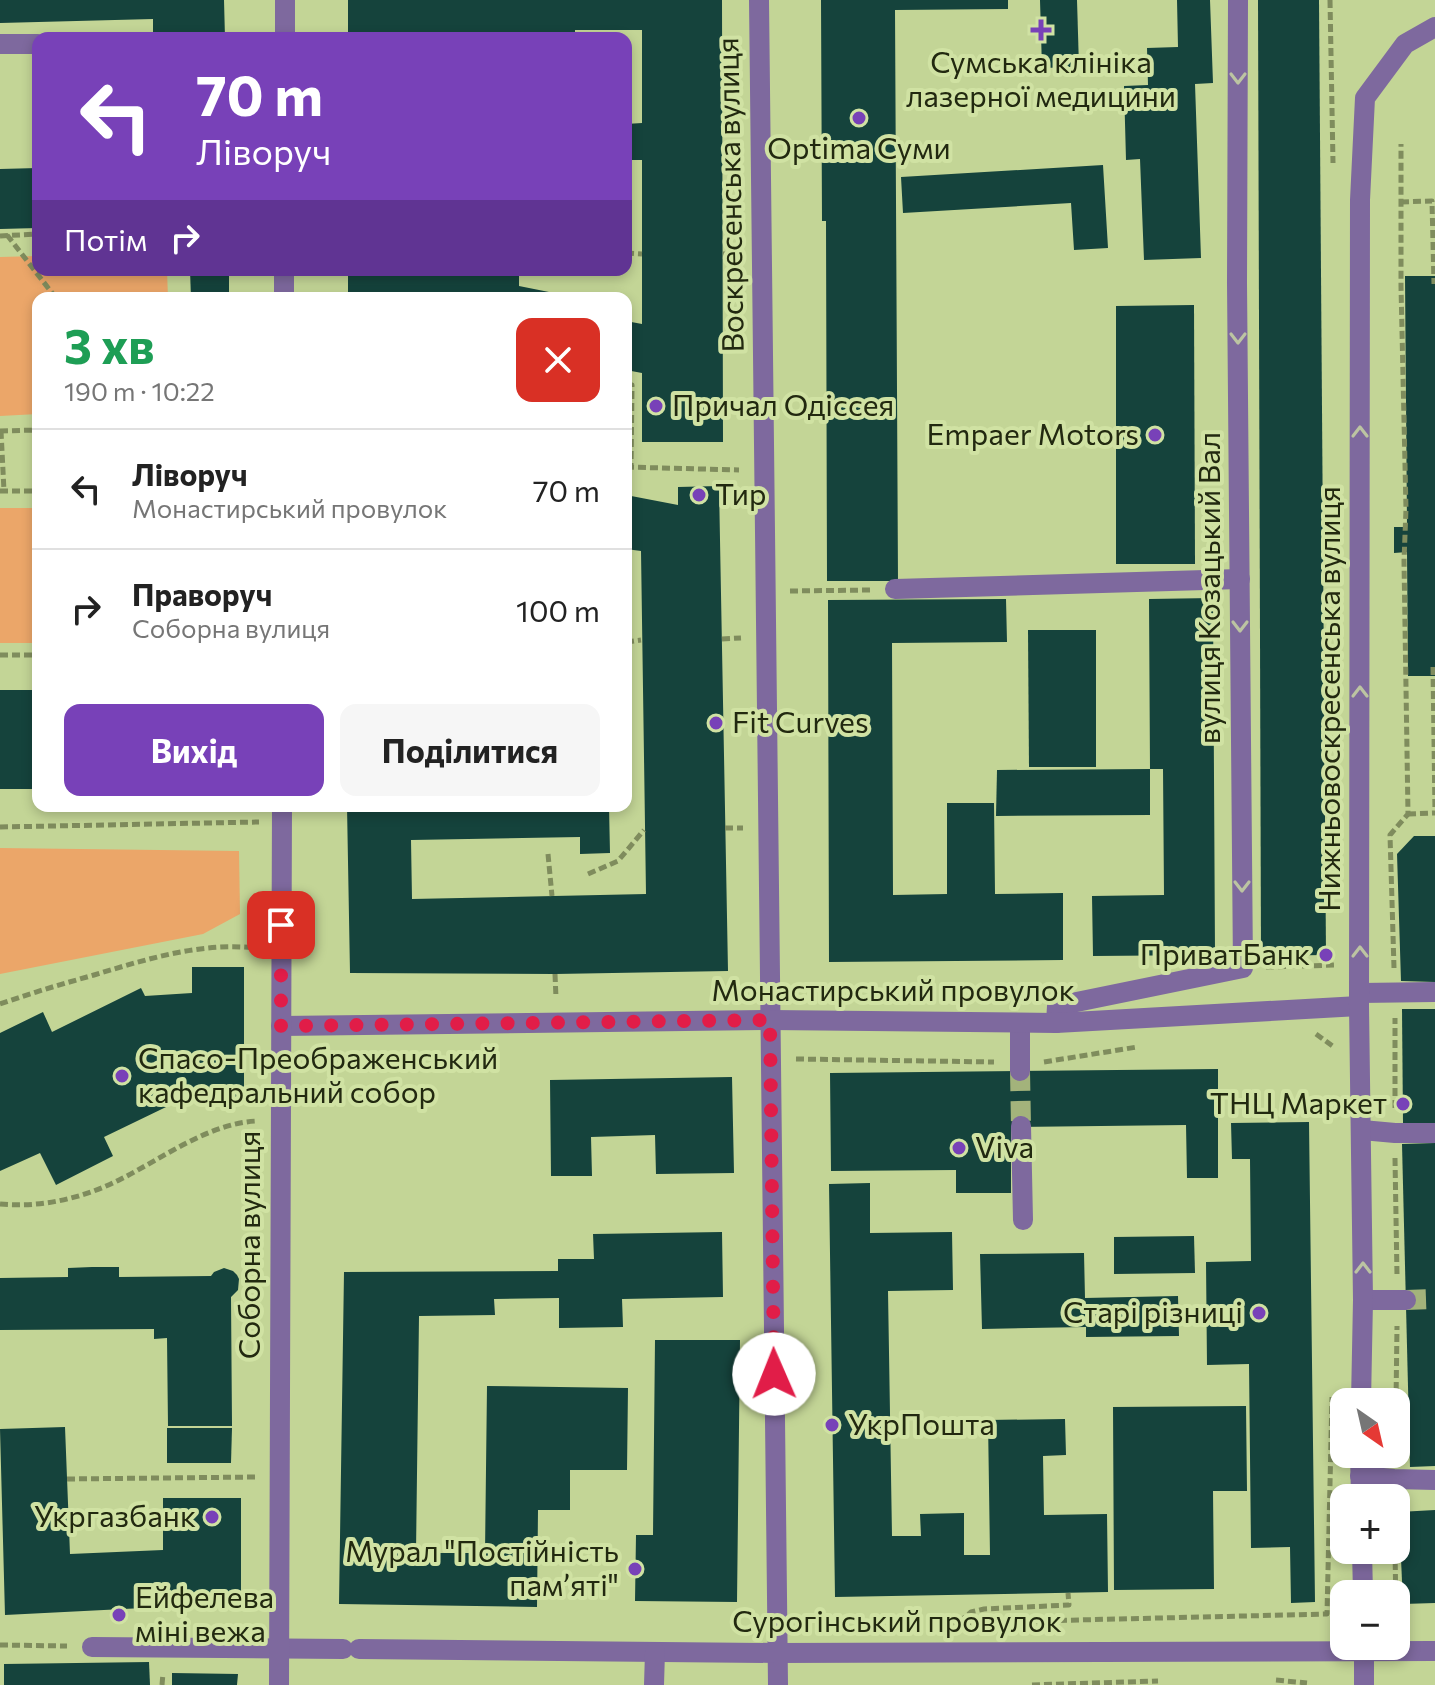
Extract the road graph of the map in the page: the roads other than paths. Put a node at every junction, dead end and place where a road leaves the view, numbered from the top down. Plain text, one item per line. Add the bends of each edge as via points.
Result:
1 (285, 0) edge
2 (759, 0) edge
3 (1238, 0) edge
4 (1435, 27) edge
5 (285, 32) edge
6 (0, 44) edge
7 (32, 44) edge
8 (1240, 579) junction
9 (895, 589) road end
10 (282, 814) edge
11 (1435, 992) edge
12 (1360, 1000) junction
13 (770, 1020) junction
14 (1020, 1023) junction
15 (1056, 1023) junction
16 (281, 1026) junction
17 (1020, 1067) tunnel mouth
18 (1021, 1126) tunnel mouth
19 (1362, 1130) junction
20 (1435, 1133) edge
21 (1023, 1220) dead end
22 (1363, 1300) junction
23 (1406, 1300) tunnel mouth
24 (1361, 1388) edge
25 (1360, 1468) edge
26 (1360, 1476) junction
27 (1435, 1480) edge
28 (1360, 1484) edge
29 (92, 1647) road end
30 (279, 1649) junction
31 (1330, 1649) edge
32 (1410, 1650) edge
33 (1435, 1651) edge
34 (655, 1652) junction
35 (777, 1653) junction
36 (1364, 1660) edge
37 (279, 1685) edge
38 (654, 1685) edge
39 (778, 1685) edge
40 (1364, 1685) edge

1 - 5 street
2 - 13 street, Воскресенська вулиця
3 -> 8 street, вулиця Козацький Вал
12 -> 4 street, Нижньовоскресенська вулиця via 1360,200 1365,98 1405,44
6 - 7 street
8 - 9 street
8 -> 15 street, вулиця Козацький Вал via 1243,968 1057,1006
10 - 16 street, Соборна вулиця
11 - 12 street, Монастирський провулок
12 - 15 street, Монастирський провулок
12 - 19 street, Нижньовоскресенська вулиця
13 - 14 street, Монастирський провулок
13 - 16 street, Монастирський провулок
13 - 35 street, Воскресенська вулиця
14 - 15 street, Монастирський провулок
14 - 17 street
16 - 30 street, Соборна вулиця
18 - 21 street
19 - 20 street
22 -> 19 street, Нижньовоскресенська вулиця
22 - 23 street
22 - 24 street, Нижньовоскресенська вулиця
25 - 26 street
26 - 27 street
26 - 28 street
29 - 30 street, Сурогінський провулок
30 - 34 street, Сурогінський провулок
30 - 37 street, Соборна вулиця
31 - 35 street, Сурогінський провулок
32 - 33 street, Сурогінський провулок
34 - 35 street, Сурогінський провулок
34 - 38 street
35 - 39 street, Воскресенська вулиця
36 - 40 street

